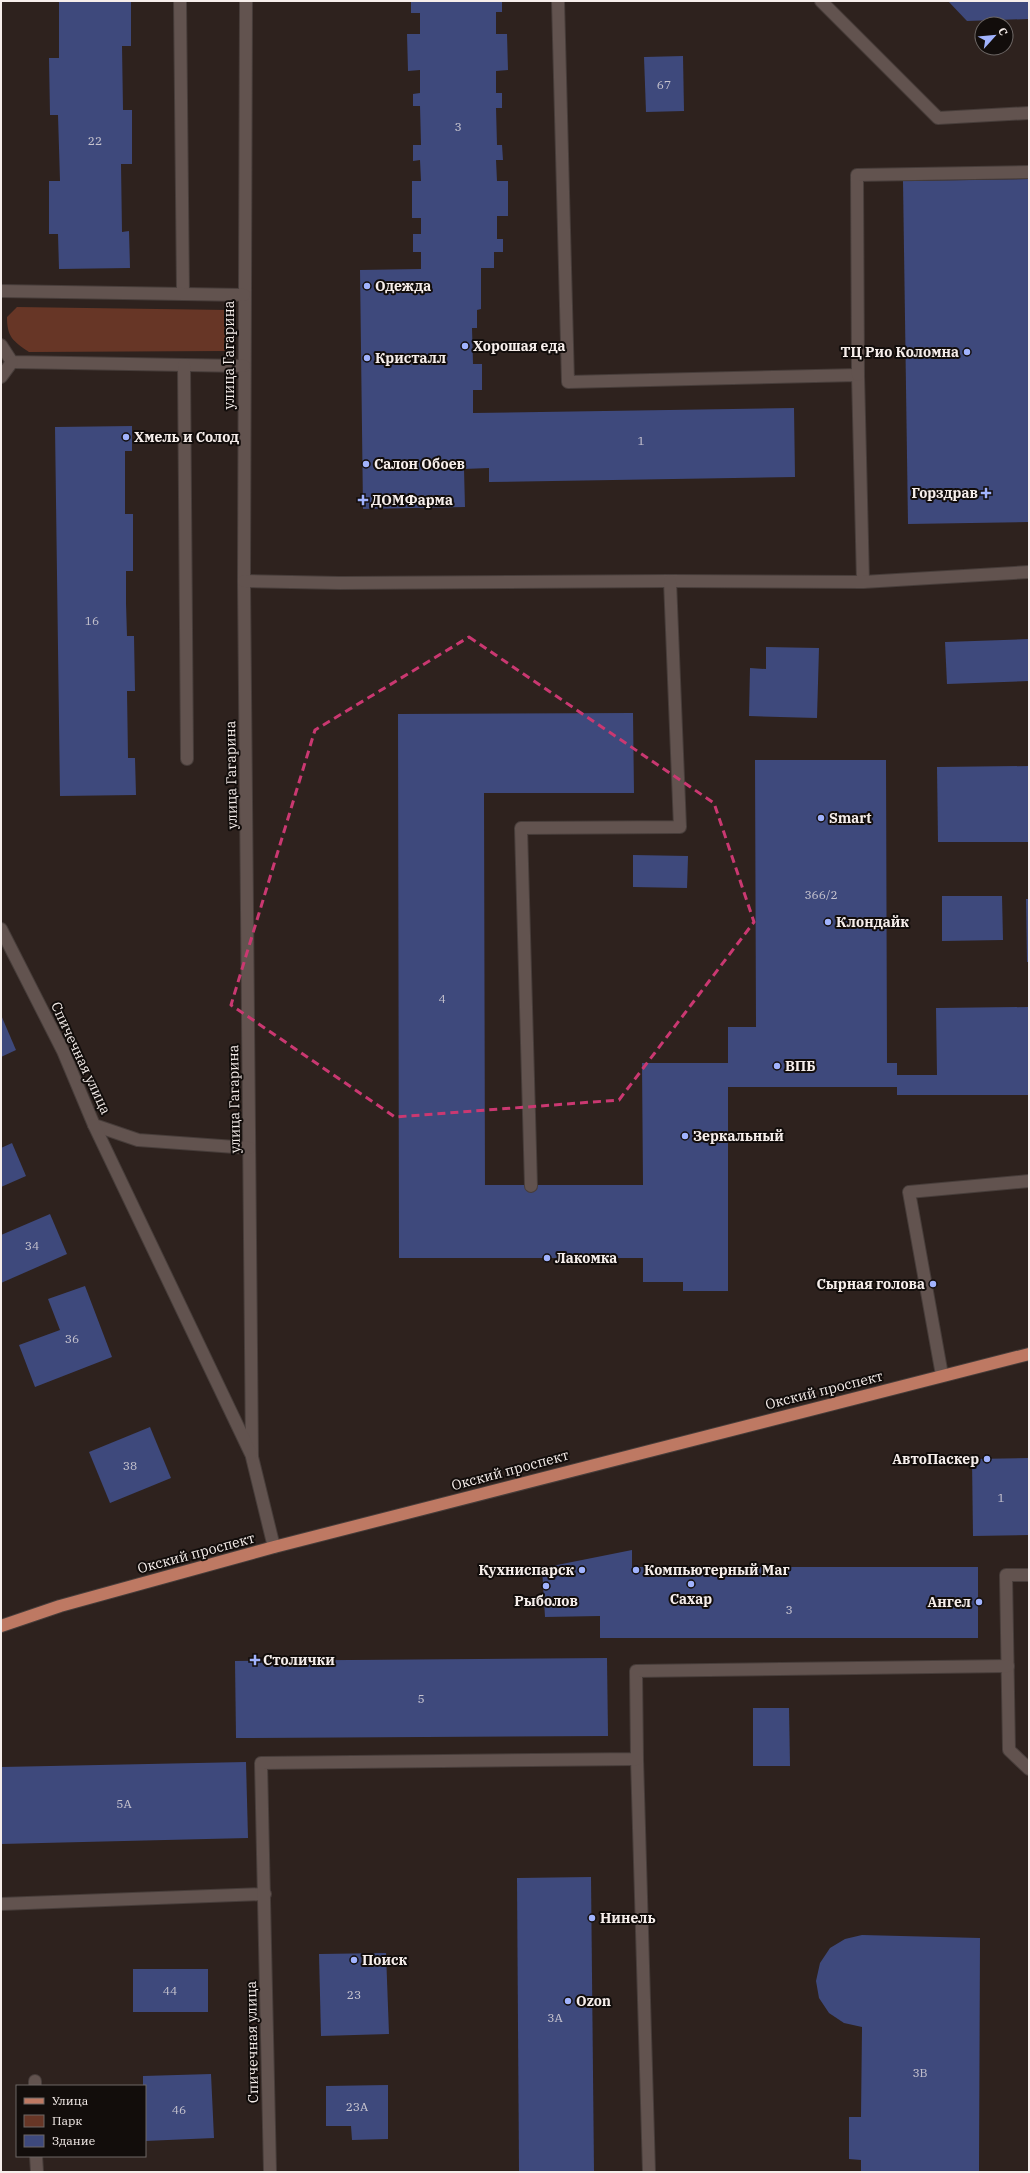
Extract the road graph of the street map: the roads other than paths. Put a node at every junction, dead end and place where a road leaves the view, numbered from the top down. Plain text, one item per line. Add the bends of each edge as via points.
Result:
1 (180, 1) edge
2 (246, 1) edge
3 (558, 1) edge
4 (821, 1) edge
5 (1029, 113) edge
6 (1029, 172) edge
7 (1, 291) edge
8 (183, 294) junction
9 (244, 295) junction
10 (1, 344) edge
11 (12, 362) junction
12 (184, 365) junction
13 (244, 366) junction
14 (858, 375) junction
15 (1, 377) edge
16 (1029, 572) edge
17 (244, 581) junction
18 (670, 581) junction
19 (863, 582) junction
20 (187, 759) dead end
21 (1, 929) edge
22 (94, 1125) junction
23 (249, 1148) junction
24 (1029, 1181) edge
25 (531, 1186) dead end
26 (1029, 1354) edge
27 (942, 1375) junction
28 (252, 1457) junction
29 (274, 1547) junction
30 (1029, 1575) edge
31 (1, 1626) edge
32 (1008, 1666) junction
33 (638, 1759) junction
34 (1029, 1768) edge
35 (265, 1894) junction
36 (1, 1904) edge
37 (36, 2157) edge
38 (37, 2172) edge
39 (270, 2172) edge
40 (649, 2172) edge

1 - 8 street
2 - 9 street, улица Гагарина
3 - 14 street via 568,382
4 - 5 street via 938,118
6 - 14 street via 857,175
7 - 8 street
8 - 9 street
9 - 13 street, улица Гагарина
10 - 11 street
11 - 12 street
11 - 15 street
12 - 13 street
12 - 20 street
13 - 17 street, улица Гагарина
14 - 19 street
16 - 19 street
17 - 18 street
17 - 23 street, улица Гагарина
18 - 19 street
18 - 25 street via 680,827 521,828
21 - 22 street, Спичечная улица via 63,1051
22 - 23 street, Спичечная улица via 138,1140
22 - 28 street
23 - 28 street, улица Гагарина
24 - 27 street via 909,1192
26 - 27 main road, Окский проспект
27 - 29 main road, Окский проспект
28 - 29 street, улица Гагарина
29 - 31 main road, Окский проспект via 60,1606
30 - 32 street via 1006,1575
32 - 33 street via 636,1670
32 - 34 street via 1009,1750
33 - 35 street, Спичечная улица via 261,1763
33 - 40 street
35 - 36 street
35 - 39 street, Спичечная улица
37 - 38 street

